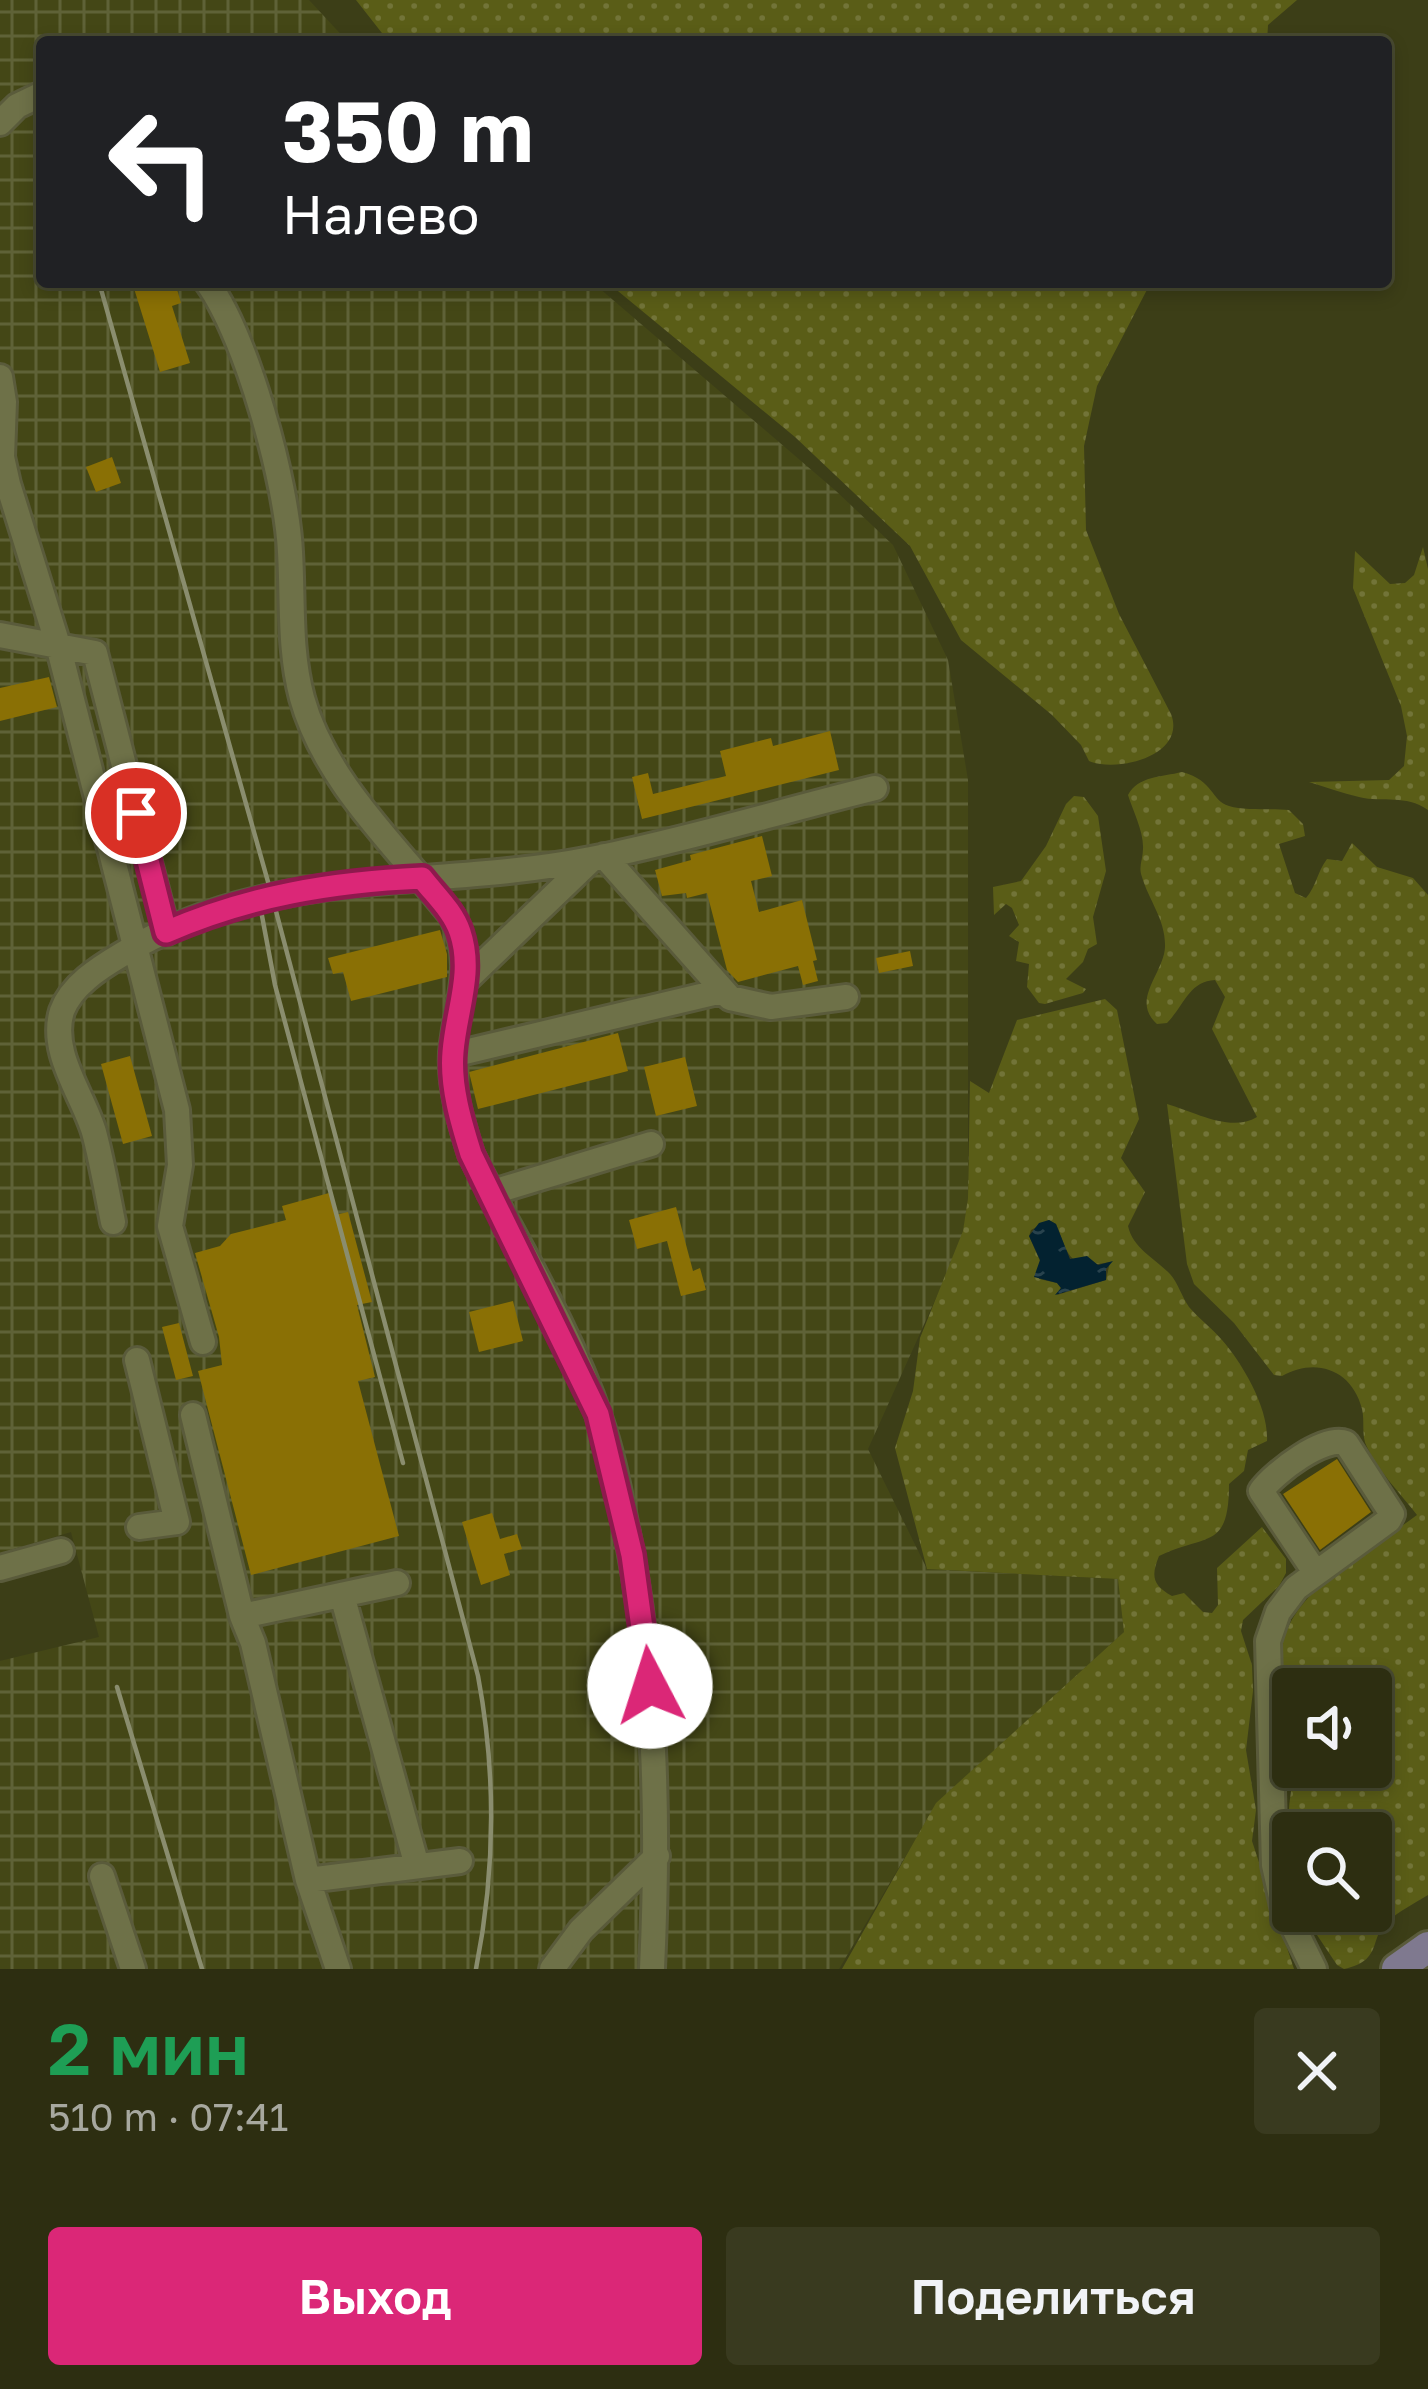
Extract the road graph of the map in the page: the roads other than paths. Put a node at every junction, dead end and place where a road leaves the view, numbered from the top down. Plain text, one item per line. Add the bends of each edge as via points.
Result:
1 (36, 97) edge
2 (0, 123) edge
3 (211, 288) edge
4 (0, 377) edge
5 (0, 635) edge
6 (58, 645) junction
7 (875, 788) dead end
8 (598, 858) junction
9 (422, 878) junction
10 (166, 932) junction
11 (135, 946) junction
12 (466, 980) junction
13 (722, 991) junction
14 (846, 997) dead end
15 (452, 1055) junction
16 (651, 1144) dead end
17 (490, 1193) junction
18 (113, 1222) dead end
19 (202, 1342) dead end
20 (137, 1360) dead end
21 (193, 1415) dead end
22 (139, 1527) dead end
23 (61, 1551) dead end
24 (0, 1568) edge
25 (1315, 1572) junction
26 (397, 1583) dead end
27 (342, 1595) junction
28 (242, 1616) junction
29 (657, 1856) junction
30 (460, 1861) dead end
31 (417, 1866) junction
32 (102, 1876) dead end
33 (308, 1880) junction
34 (1428, 1947) edge
35 (133, 1969) edge
36 (338, 1969) edge
37 (552, 1969) edge
38 (652, 1969) edge
39 (1314, 1969) edge
40 (1397, 1969) edge

1 - 2 street
3 - 9 street via 270,440 290,552 293,657 308,716 339,777
4 - 6 street via 2,457
5 - 6 street
6 - 10 street via 95,653
6 - 11 street
7 - 8 street
8 - 9 street
8 - 12 street
8 - 13 street
9 - 10 street via 286,892
9 - 12 street via 460,933
10 - 11 street
11 - 18 street via 72,994 60,1032
11 - 19 street via 177,1110 180,1165 170,1226
12 - 15 street
13 - 14 street via 771,1007
13 - 15 street
15 - 17 street via 463,1128
16 - 17 street
17 - 29 street via 575,1359 607,1441 645,1628
20 - 22 street via 177,1522
21 - 28 street
23 - 24 street
25 - 25 street via 1392,1514 1340,1440 1324,1442 1262,1491
25 - 39 street via 1278,1612 1266,1662 1274,1865 1282,1906
26 - 27 street
27 - 28 street
27 - 31 street
28 - 33 street
29 - 37 street via 580,1930
29 - 38 street
30 - 31 street
31 - 33 street
32 - 35 street
33 - 36 street
34 - 40 main road

